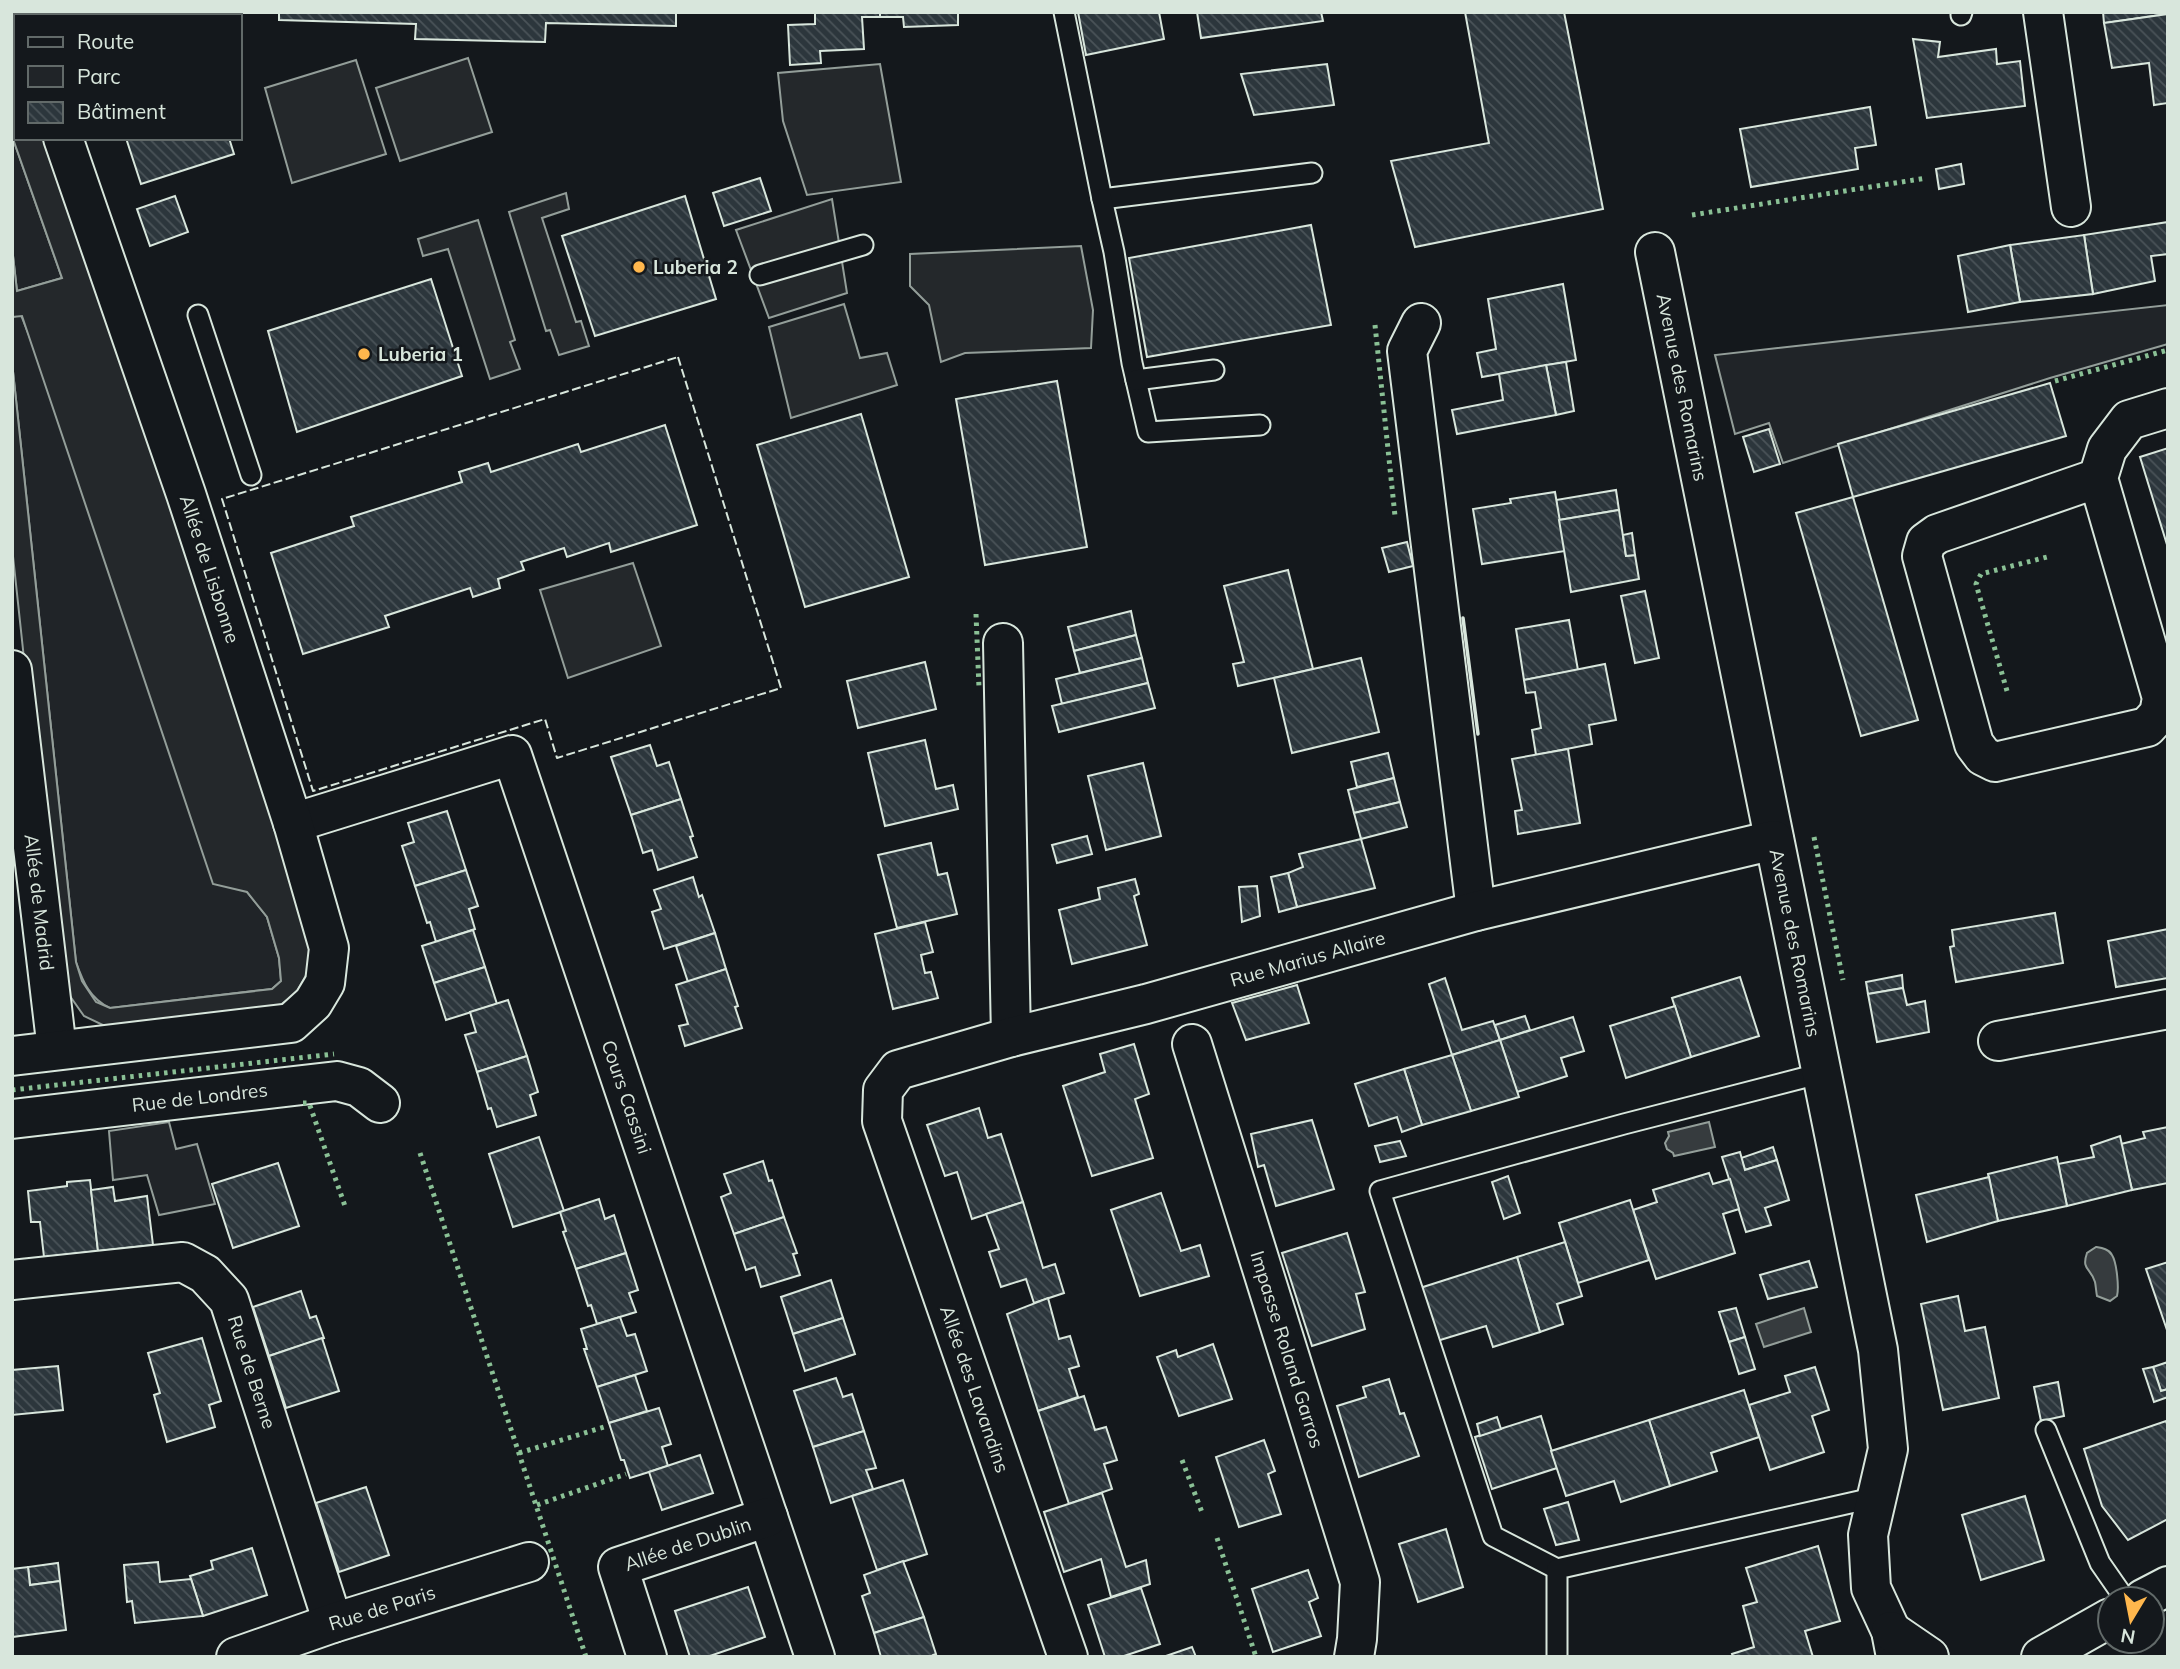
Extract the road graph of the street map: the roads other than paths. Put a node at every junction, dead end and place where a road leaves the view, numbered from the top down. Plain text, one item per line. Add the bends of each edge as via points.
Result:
1 (1064, 12) edge
2 (2043, 12) edge
3 (65, 140) edge
4 (1312, 173) dead end
5 (1102, 200) junction
6 (2071, 207) dead end
7 (863, 245) dead end
8 (1656, 252) dead end
9 (760, 275) dead end
10 (198, 314) dead end
11 (1421, 323) dead end
12 (1214, 370) dead end
13 (1136, 380) junction
14 (2168, 408) edge
15 (1260, 425) dead end
16 (251, 475) dead end
17 (2098, 478) junction
18 (1003, 643) dead end
19 (12, 670) edge
20 (2158, 731) edge
21 (293, 823) junction
22 (1774, 840) junction
23 (1476, 911) junction
24 (2168, 1009) edge
25 (1011, 1037) junction
26 (1997, 1041) dead end
27 (1192, 1044) dead end
28 (57, 1050) junction
29 (12, 1056) edge
30 (1822, 1073) junction
31 (380, 1103) dead end
32 (12, 1119) edge
33 (882, 1121) joint
34 (12, 1280) edge
35 (2046, 1430) dead end
36 (1877, 1497) junction
37 (768, 1517) junction
38 (529, 1562) dead end
39 (1557, 1569) junction
40 (2115, 1585) edge
41 (333, 1623) junction
42 (2096, 1626) edge
43 (1894, 1644) edge
44 (236, 1657) edge
45 (647, 1657) edge
46 (815, 1657) edge
47 (1068, 1657) edge
48 (1353, 1657) edge
49 (1557, 1657) edge
50 (1929, 1657) edge
51 (2041, 1657) edge

1 - 5 lane
2 - 6 street
3 - 21 street, Allée de Lisbonne
4 - 5 lane
5 - 13 lane
7 - 9 lane
8 - 22 street, Avenue des Romarins
10 - 16 lane
11 - 23 street via 1407,351
12 - 13 lane
13 - 15 lane via 1148,432
14 - 17 street via 2129,420 2107,449
17 - 20 street via 2162,698
17 - 20 street via 1937,534 1926,542 1922,556 1974,744 1983,756 1995,762
18 - 25 street
19 - 28 street, Allée de Madrid
21 - 28 street, Allée de Lisbonne via 329,948 325,983 313,1003 291,1023
21 - 37 street, Cours Cassini via 512,754
22 - 23 street, Rue Marius Allaire
22 - 30 street, Avenue des Romarins
23 - 25 street, Rue Marius Allaire
24 - 26 street
25 - 33 street, Rue Marius Allaire via 898,1070 883,1090
27 - 48 street, Impasse Roland Garros via 1360,1582
28 - 29 street
30 - 36 street, Avenue des Romarins via 1878,1350 1888,1449
30 - 39 lane via 1380,1191 1493,1536
31 - 32 street, Rue de Londres via 359,1087 337,1081
33 - 47 street, Allée des Lavandins
34 - 41 street, Rue de Berne via 183,1262 205,1274 229,1300
35 - 40 lane via 2100,1563
36 - 39 lane
36 - 43 street, Avenue des Romarins via 1868,1535 1871,1588
37 - 45 street, Allée de Dublin via 618,1567
37 - 46 street, Cours Cassini
38 - 41 street, Rue de Paris
39 - 49 lane
41 - 44 street, Rue de Paris
42 - 51 street
43 - 50 street, Avenue des Romarins

